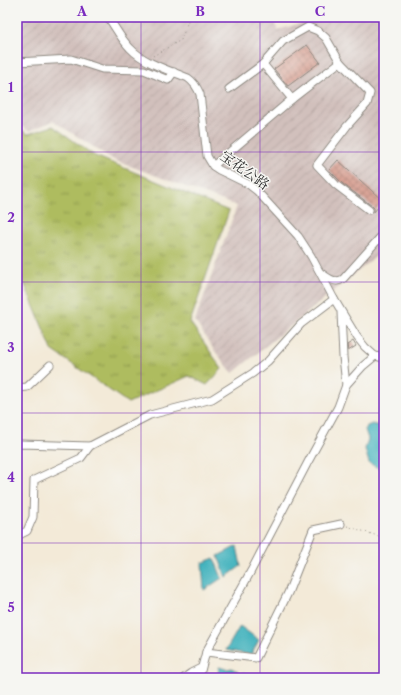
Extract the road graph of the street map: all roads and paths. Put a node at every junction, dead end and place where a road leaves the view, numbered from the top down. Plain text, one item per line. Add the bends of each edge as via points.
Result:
1 (108, 17) edge
2 (190, 17) edge
3 (146, 60) junction
4 (17, 62) edge
5 (340, 62) junction
6 (263, 64) junction
7 (174, 72) junction
8 (229, 89) dead end
9 (292, 99) junction
10 (213, 166) junction
11 (369, 210) dead end
12 (384, 233) edge
13 (320, 272) junction
14 (334, 300) junction
15 (341, 311) junction
16 (375, 356) junction
17 (384, 358) edge
18 (50, 365) dead end
19 (346, 385) junction
20 (17, 388) edge
21 (17, 444) edge
22 (90, 446) junction
23 (341, 524) joint
24 (17, 536) edge
25 (384, 538) edge
26 (206, 652) junction
27 (201, 668) junction
28 (184, 678) edge
29 (198, 678) edge

1 - 3 street, 宝花公路 via 129,48
2 - 3 path via 181,40
3 - 7 street, 宝花公路
4 - 7 street via 71,59 102,69 144,70 168,80
5 - 6 street via 326,38 308,27 283,41
5 - 9 street
5 - 11 street via 370,93 367,104 317,165 336,186
6 - 8 street
6 - 9 street
7 - 10 street, 宝花公路 via 193,81 200,94 207,156
9 - 10 street
10 - 13 street, 宝花公路 via 257,191 298,236
12 - 13 street via 343,279 333,281
13 - 14 street, 宝花公路
14 - 15 street, 宝花公路
14 - 22 street via 301,324 254,373 212,399 150,415
15 - 16 street, 宝花公路 via 357,338
15 - 19 street
16 - 17 street
16 - 19 street
18 - 20 street via 27,387
19 - 26 street via 338,407
21 - 22 street
22 - 24 street via 81,458 34,480 32,518 27,531
23 - 25 path
23 - 26 street via 313,530 288,593 256,658
26 - 27 street
27 - 28 street
27 - 29 street

